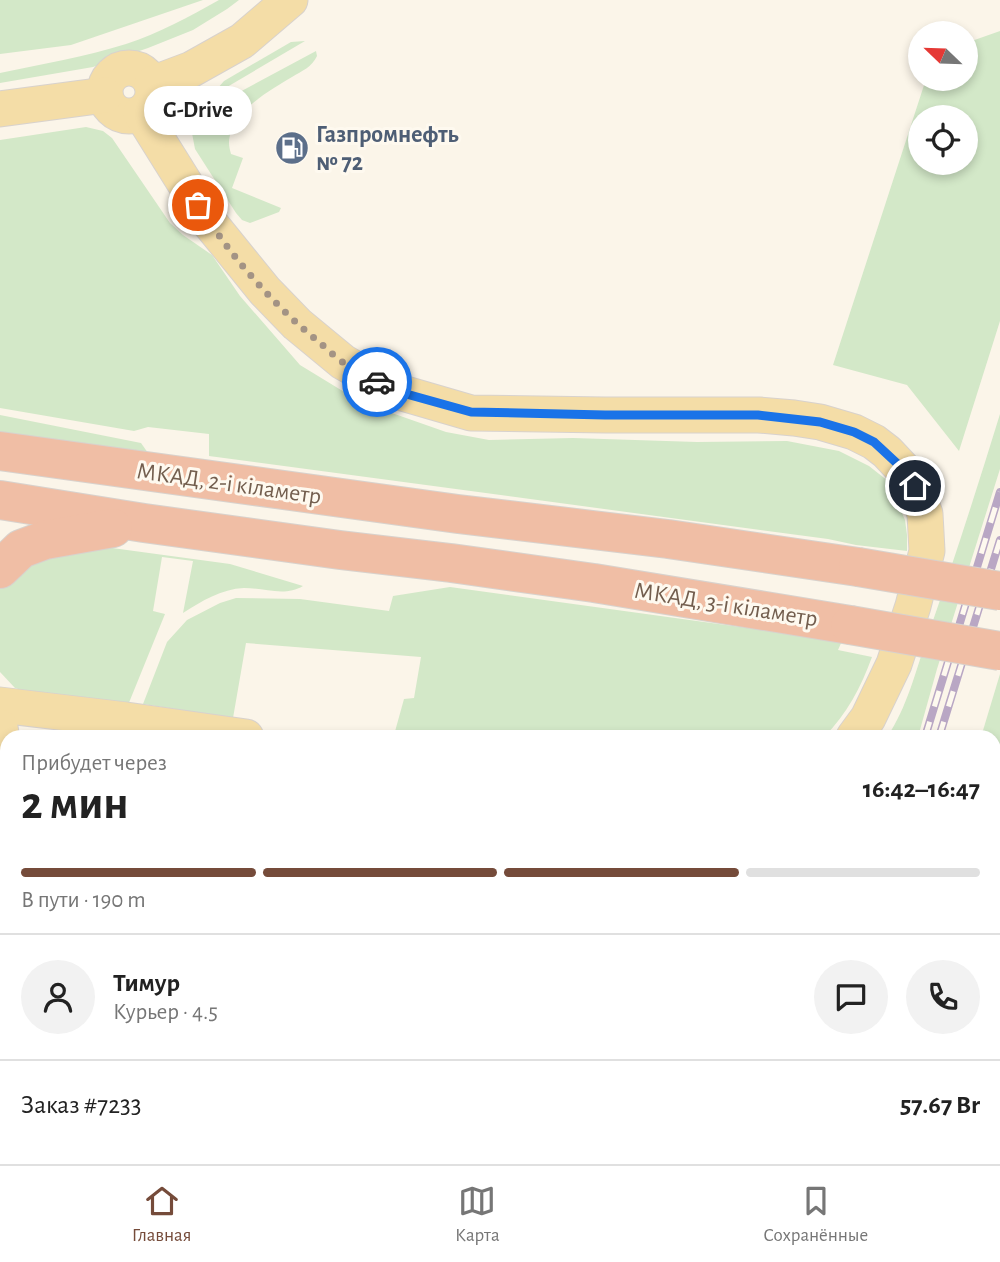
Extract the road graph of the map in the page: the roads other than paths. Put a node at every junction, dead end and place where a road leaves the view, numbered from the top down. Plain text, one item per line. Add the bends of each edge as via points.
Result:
1 (290, 0) edge
2 (147, 99) junction
3 (0, 108) edge
4 (3, 450) edge
5 (0, 500) edge
6 (144, 523) junction
7 (451, 563) joint
8 (0, 569) edge
9 (1000, 591) edge
10 (1000, 651) edge
11 (0, 705) edge
12 (97, 728) edge
13 (130, 730) edge
14 (859, 730) edge
15 (0, 886) edge
16 (0, 926) edge

1 - 2 main road via 242,41
2 - 3 main road via 143,71 127,67 113,73 104,94
2 - 14 main road via 209,222 265,291 343,362 392,390 471,412 794,418 854,432 887,452 915,486 925,514 928,551 894,664
4 - 9 highway, МКАД, 2-і кіламетр, bridge via 668,539
5 - 6 highway, МКАД, 2-і кіламетр
6 - 7 highway, МКАД, 2-і кіламетр
6 - 8 highway via 45,540 21,549
7 - 10 highway, МКАД, 3-і кіламетр, bridge
11 - 12 main road
12 - 13 main road
15 - 16 main road

